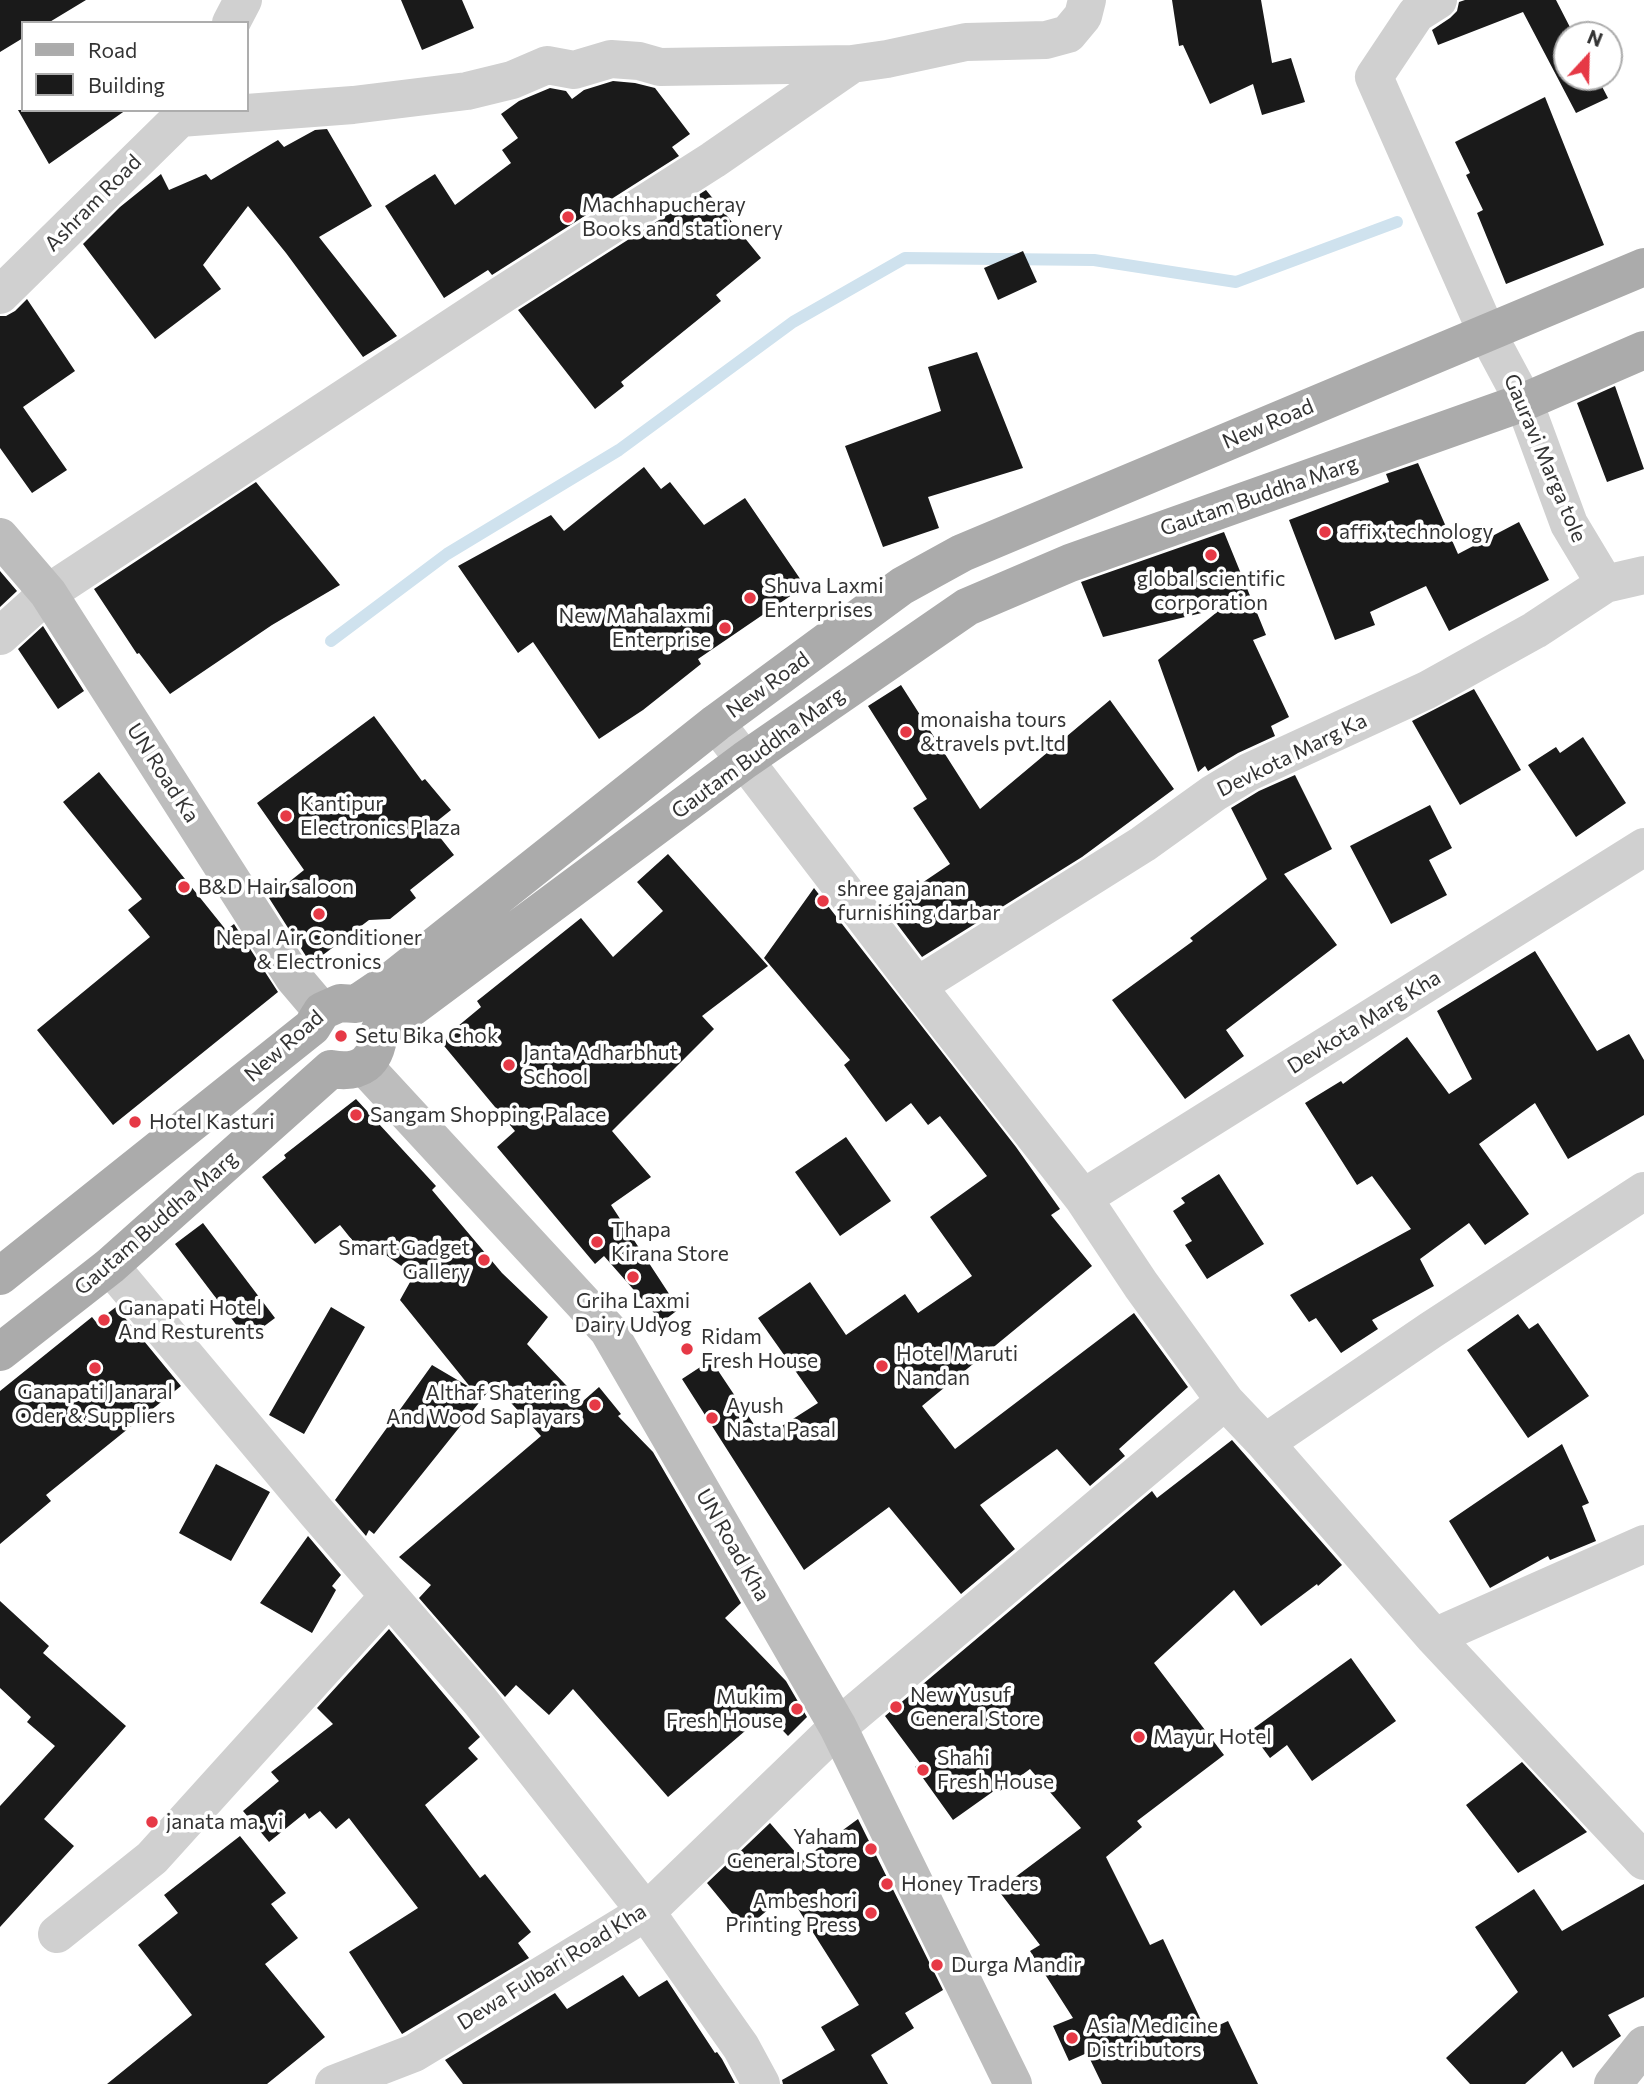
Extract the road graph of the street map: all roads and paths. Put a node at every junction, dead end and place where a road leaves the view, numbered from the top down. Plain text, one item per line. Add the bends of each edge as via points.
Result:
1 (243, 0) edge
2 (1087, 0) edge
3 (1423, 5) edge
4 (232, 21) edge
5 (852, 64) junction
6 (248, 111) edge
7 (220, 112) edge
8 (182, 114) edge
9 (1644, 267) edge
10 (0, 295) edge
11 (1486, 333) junction
12 (1644, 349) edge
13 (1524, 402) junction
14 (0, 537) edge
15 (1644, 575) edge
16 (1605, 584) junction
17 (48, 593) junction
18 (0, 636) edge
19 (716, 723) junction
20 (745, 760) junction
21 (1644, 847) edge
22 (917, 986) junction
23 (344, 1035) junction
24 (1644, 1191) edge
25 (1083, 1198) junction
26 (110, 1266) junction
27 (0, 1276) edge
28 (0, 1352) edge
29 (1225, 1401) junction
30 (1265, 1443) junction
31 (1644, 1544) edge
32 (389, 1596) junction
33 (1434, 1636) junction
34 (838, 1727) junction
35 (1644, 1861) edge
36 (646, 1912) junction
37 (57, 1934) dead end
38 (1644, 2045) edge
39 (334, 2084) edge
40 (761, 2084) edge
41 (1013, 2084) edge
42 (1613, 2084) edge

1 - 4 street
2 - 5 street via 1083,16 1068,34 1046,40 966,42
3 - 11 street, Gauravi Marga tole via 1374,77
5 - 6 street via 660,67 611,59 574,70 547,65 467,91 353,105
5 - 17 street via 713,160
7 - 8 street
8 - 10 street, Ashram Road
9 - 11 main road, New Road
11 - 13 street, Gauravi Marga tole
11 - 19 main road, New Road via 962,553 902,586
12 - 13 main road, Gautam Buddha Marg
13 - 16 street, Gauravi Marga tole via 1569,524
13 - 20 main road, Gautam Buddha Marg via 1070,563 967,607
14 - 17 street, UN Road Ka
15 - 16 street
16 - 22 street, Devkota Marg Ka via 1535,630 1427,690 1249,772 1143,845
17 - 18 street
17 - 23 street, UN Road Ka via 294,978
19 - 20 street
19 - 23 main road, New Road via 396,977
20 - 22 street
20 - 23 main road, Gautam Buddha Marg
21 - 25 street, Devkota Marg Kha
22 - 25 street
23 - 26 main road, Gautam Buddha Marg
23 - 27 main road, New Road
23 - 34 street, UN Road Kha via 608,1330
24 - 30 street
25 - 29 street
26 - 28 main road, Gautam Buddha Marg
26 - 32 street
29 - 30 street
29 - 34 street, Dewa Fulbari Road Kha
30 - 33 street
31 - 33 street
32 - 36 street via 480,1701
32 - 37 street via 152,1858
33 - 35 street
34 - 36 street, Dewa Fulbari Road Kha
34 - 41 street, UN Road Kha
36 - 39 street, Dewa Fulbari Road Kha via 414,2053
36 - 40 street
38 - 42 street

